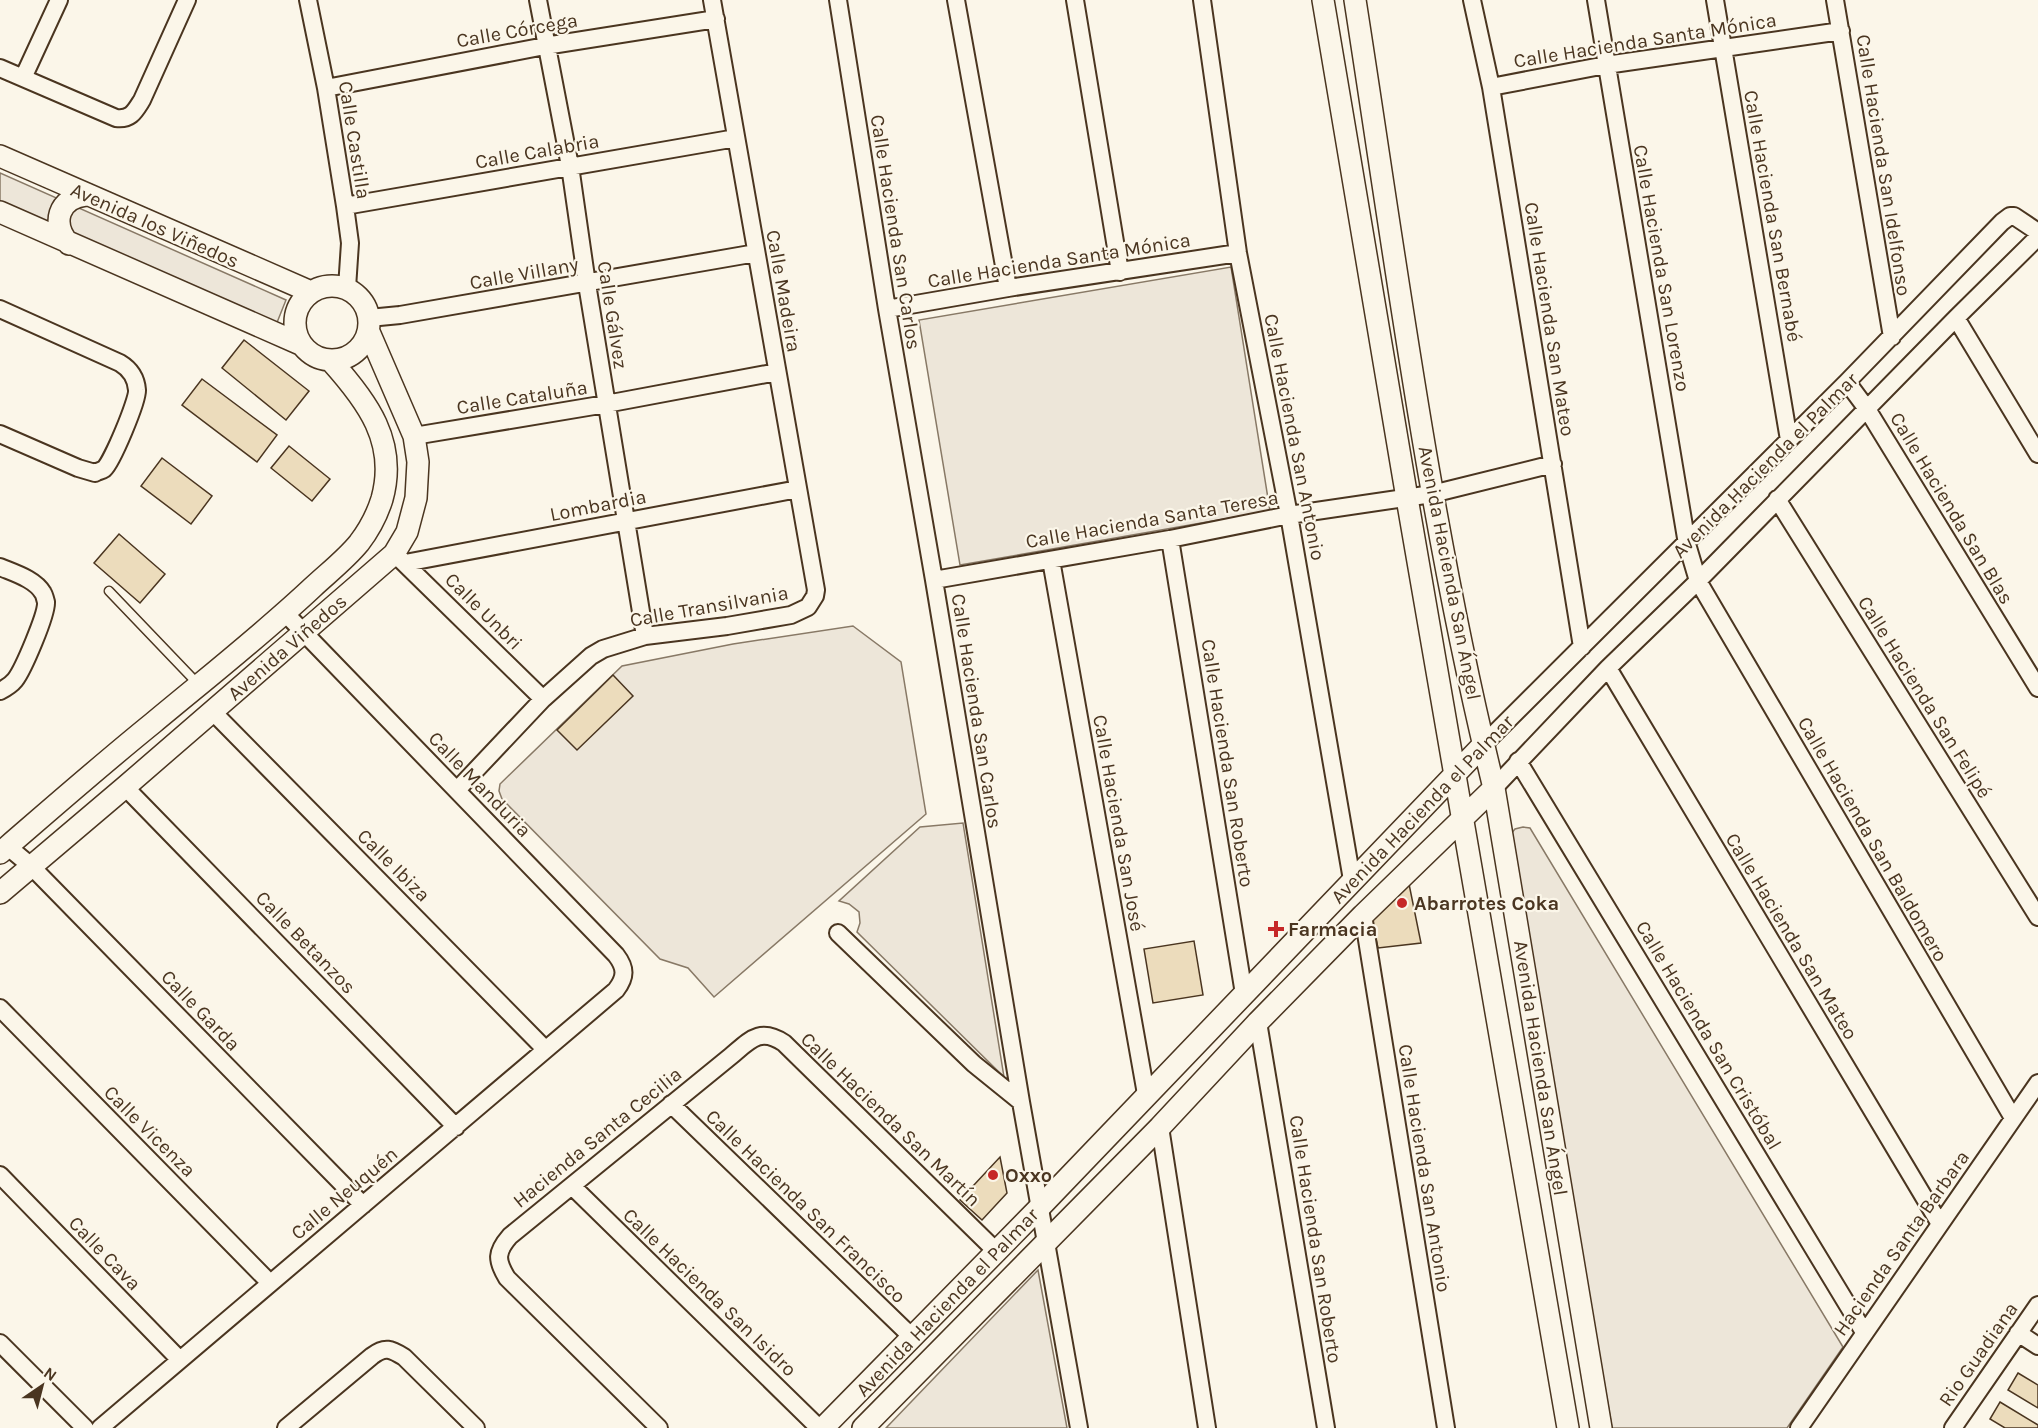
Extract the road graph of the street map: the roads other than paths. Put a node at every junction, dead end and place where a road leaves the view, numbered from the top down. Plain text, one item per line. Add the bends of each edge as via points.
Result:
1 (59, 0) edge
2 (187, 0) edge
3 (308, 0) edge
4 (538, 0) edge
5 (712, 0) edge
6 (840, 0) edge
7 (956, 0) edge
8 (1075, 0) edge
9 (1202, 0) edge
10 (1323, 0) edge
11 (1355, 0) edge
12 (1472, 0) edge
13 (1596, 0) edge
14 (1715, 0) edge
15 (1835, 0) edge
16 (716, 18) junction
17 (1841, 31) junction
18 (545, 46) junction
19 (1723, 48) junction
20 (1606, 65) junction
21 (0, 68) edge
22 (23, 78) junction
23 (1491, 87) junction
24 (326, 88) junction
25 (736, 138) junction
26 (0, 156) edge
27 (570, 166) junction
28 (86, 195) junction
29 (345, 206) junction
30 (0, 212) edge
31 (2038, 232) edge
32 (2038, 237) edge
33 (69, 244) junction
34 (756, 253) junction
35 (1238, 253) junction
36 (1120, 272) junction
37 (587, 284) junction
38 (347, 288) junction
39 (1008, 288) junction
40 (311, 292) junction
41 (0, 309) edge
42 (887, 309) junction
43 (1956, 318) junction
44 (369, 325) junction
45 (1892, 337) junction
46 (300, 344) junction
47 (331, 361) junction
48 (777, 372) junction
49 (1847, 382) junction
50 (606, 404) junction
51 (1868, 409) junction
52 (0, 434) edge
53 (414, 436) junction
54 (1789, 440) junction
55 (2038, 454) edge
56 (1553, 464) junction
57 (798, 489) junction
58 (1432, 494) junction
59 (1407, 498) junction
60 (1777, 499) junction
61 (1289, 515) junction
62 (626, 522) junction
63 (1170, 539) junction
64 (1687, 544) junction
65 (400, 558) junction
66 (1051, 560) junction
67 (0, 567) edge
68 (934, 580) junction
69 (1698, 581) junction
70 (816, 590) joint
71 (109, 591) dead end
72 (285, 613) junction
73 (304, 633) junction
74 (645, 636) junction
75 (1582, 647) junction
76 (1608, 668) junction
77 (199, 685) junction
78 (2038, 688) edge
79 (0, 691) edge
80 (543, 699) junction
81 (212, 711) junction
82 (1483, 745) junction
83 (1518, 761) junction
84 (1455, 776) junction
85 (125, 787) junction
86 (1494, 788) junction
87 (457, 790) junction
88 (1462, 818) junction
89 (4, 850) edge
90 (31, 866) junction
91 (1352, 880) junction
92 (0, 893) edge
93 (1363, 915) junction
94 (2038, 916) edge
95 (838, 933) dead end
96 (616, 990) joint
97 (1244, 994) junction
98 (0, 1008) edge
99 (1258, 1022) junction
100 (748, 1041) joint
101 (545, 1049) junction
102 (2038, 1083) edge
103 (1146, 1095) junction
104 (1021, 1102) junction
105 (671, 1104) junction
106 (2013, 1118) junction
107 (456, 1126) junction
108 (1160, 1127) junction
109 (0, 1175) edge
110 (572, 1186) junction
111 (363, 1205) junction
112 (1040, 1207) junction
113 (1940, 1224) junction
114 (1047, 1244) junction
115 (997, 1252) junction
116 (270, 1282) junction
117 (2038, 1305) edge
118 (1864, 1332) junction
119 (2018, 1334) junction
120 (912, 1337) junction
121 (0, 1343) edge
122 (2038, 1346) edge
123 (180, 1360) junction
124 (299, 1424) edge
125 (85, 1428) edge
126 (100, 1428) edge
127 (476, 1428) edge
128 (659, 1428) edge
129 (821, 1428) edge
130 (863, 1428) edge
131 (1079, 1428) edge
132 (1207, 1428) edge
133 (1326, 1428) edge
134 (1446, 1428) edge
135 (1568, 1428) edge
136 (1601, 1428) edge
137 (1799, 1428) edge
138 (1953, 1428) edge

1 - 22 street
2 - 22 street via 142,100 129,117 116,118
3 - 24 street, Calle Castilla
4 - 18 street, Calle Gálvez
5 - 16 street, Calle Madeira
6 - 42 street, Calle Hacienda San Carlos
7 - 39 street
8 - 36 street
9 - 35 street, Calle Hacienda San Antonio
10 - 59 street, Avenida Hacienda San Ángel
11 - 58 street, Avenida Hacienda San Ángel
12 - 23 street, Calle Hacienda San Mateo
13 - 20 street, Calle Hacienda San Lorenzo
14 - 19 street, Calle Hacienda San Bernabé
15 - 17 street, Calle Hacienda San Idelfonso
16 - 18 street, Calle Córcega
16 - 25 street, Calle Madeira
17 - 19 street, Calle Hacienda Santa Mónica
17 - 45 street, Calle Hacienda San Idelfonso
18 - 24 street, Calle Córcega
18 - 27 street, Calle Gálvez
19 - 20 street, Calle Hacienda Santa Mónica
19 - 54 street, Calle Hacienda San Bernabé
20 - 23 street, Calle Hacienda Santa Mónica
20 - 64 street, Calle Hacienda San Lorenzo
21 - 22 street
23 - 56 street, Calle Hacienda San Mateo
24 - 29 street, Calle Castilla
25 - 27 street, Calle Calabria
25 - 34 street, Calle Madeira
26 - 28 street, Avenida los Viñedos
27 - 29 street, Calle Calabria
27 - 37 street, Calle Gálvez
28 - 33 street via 70,200 60,213 60,230
28 - 40 street, Avenida los Viñedos
29 - 38 street, Calle Castilla via 350,243
30 - 33 street
31 - 45 street, Avenida Hacienda el Palmar via 2010,216
32 - 43 street, Avenida Hacienda el Palmar
33 - 46 street
34 - 37 street, Calle Villany
34 - 48 street, Calle Madeira
35 - 36 street, Calle Hacienda Santa Mónica
35 - 61 street, Calle Hacienda San Antonio
36 - 39 street, Calle Hacienda Santa Mónica
37 - 44 street, Calle Villany via 400,315
37 - 50 street, Calle Gálvez
38 - 40 street via 321,287
38 - 44 street via 366,306
39 - 42 street, Calle Hacienda Santa Mónica
40 - 46 street via 296,310 295,333
41 - 52 street via 120,363 134,375 137,389 115,449 105,468 95,473
42 - 68 street, Calle Hacienda San Carlos
43 - 51 street, Avenida Hacienda el Palmar
43 - 55 street
44 - 47 street via 364,343 355,353
44 - 53 street, Avenida Viñedos
45 - 49 street, Avenida Hacienda el Palmar
46 - 47 street via 308,352
47 - 72 street, Avenida Viñedos via 357,390 372,415 384,447 385,483 376,514 358,544
48 - 50 street, Calle Cataluña
48 - 57 street, Calle Madeira
49 - 51 street, Calle Hacienda San Blas
49 - 54 street, Avenida Hacienda el Palmar
50 - 53 street, Calle Cataluña
50 - 62 street, Calle Gálvez
51 - 60 street, Avenida Hacienda el Palmar
51 - 78 street, Calle Hacienda San Blas
53 - 65 street, Avenida Viñedos via 418,462 416,498
54 - 64 street, Avenida Hacienda el Palmar
56 - 58 street, Calle Hacienda Santa Teresa
56 - 75 street, Calle Hacienda San Mateo
57 - 62 street, Lombardia
57 - 70 street, Calle Madeira
58 - 59 street, Calle Hacienda Santa Teresa
58 - 82 street, Avenida Hacienda San Ángel
59 - 61 street, Calle Hacienda Santa Teresa
59 - 84 street, Avenida Hacienda San Ángel
60 - 69 street, Avenida Hacienda el Palmar
60 - 94 street, Calle Hacienda San Felipé
61 - 63 street, Calle Hacienda Santa Teresa
61 - 91 street, Calle Hacienda San Antonio
62 - 65 street, Lombardia
62 - 74 street, Calle Gálvez
63 - 66 street, Calle Hacienda Santa Teresa
63 - 97 street, Calle Hacienda San Roberto
64 - 69 street, Calle Hacienda San Lorenzo
64 - 75 street, Avenida Hacienda el Palmar
65 - 73 street, Avenida Viñedos
65 - 80 street, Calle Unbri
66 - 68 street, Calle Hacienda Santa Teresa
66 - 103 street, Calle Hacienda San José
67 - 79 street via 38,587 46,603 20,672 15,681
68 - 104 street, Calle Hacienda San Carlos
69 - 76 street, Avenida Hacienda el Palmar
69 - 106 street, Calle Hacienda San Baldomero
70 - 74 street, Calle Transilvania via 808,607 791,615
71 - 77 lane
72 - 73 street, Calle Manduria
72 - 77 street, Avenida Viñedos
73 - 81 street, Avenida Viñedos
73 - 87 street, Calle Manduria
74 - 80 street, Calle Transilvania via 591,656
75 - 82 street, Avenida Hacienda el Palmar
76 - 83 street, Avenida Hacienda el Palmar
76 - 113 street, Calle Hacienda San Mateo
77 - 89 street, Avenida Viñedos
80 - 87 street, Calle Transilvania
81 - 85 street, Avenida Viñedos
81 - 101 street, Calle Ibiza
82 - 84 street, Avenida Hacienda el Palmar
82 - 86 street, Avenida Hacienda San Ángel
83 - 86 street, Avenida Hacienda el Palmar
83 - 118 street, Calle Hacienda San Cristóbal
84 - 88 street, Avenida Hacienda San Ángel
84 - 91 street, Avenida Hacienda el Palmar
85 - 90 street, Avenida Viñedos
85 - 107 street, Calle Betanzos
86 - 88 street, Avenida Hacienda el Palmar
86 - 136 street, Avenida Hacienda San Ángel
87 - 96 street, Calle Manduria via 616,955 625,970
88 - 93 street, Avenida Hacienda el Palmar
88 - 135 street, Avenida Hacienda San Ángel
89 - 90 street, Calle Garda
90 - 92 street, Avenida Viñedos
90 - 111 street, Calle Garda
91 - 97 street, Avenida Hacienda el Palmar
93 - 99 street, Avenida Hacienda el Palmar
93 - 134 street, Calle Hacienda San Antonio
95 - 104 street via 974,1064
96 - 101 street, Calle Neuquén
97 - 103 street, Avenida Hacienda el Palmar
98 - 116 street, Calle Vicenza
99 - 108 street, Avenida Hacienda el Palmar
99 - 133 street, Calle Hacienda San Roberto
100 - 105 street, Hacienda Santa Cecilia
100 - 115 street, Calle Hacienda San Martín via 766,1035 784,1043
101 - 107 street, Calle Neuquén
102 - 106 street, Hacienda Santa Barbara
103 - 112 street, Avenida Hacienda el Palmar
104 - 112 street, Calle Hacienda San Carlos
105 - 110 street, Hacienda Santa Cecilia
105 - 120 street, Calle Hacienda San Francisco
106 - 113 street, Hacienda Santa Barbara
107 - 111 street, Calle Neuquén
108 - 114 street, Avenida Hacienda el Palmar
108 - 132 street
109 - 123 street, Calle Cava
110 - 128 street, Hacienda Santa Cecilia via 510,1236 500,1251 499,1265 507,1278
110 - 129 street, Calle Hacienda San Isidro
111 - 116 street, Calle Neuquén
112 - 114 street, Calle Hacienda San Carlos
112 - 115 street, Avenida Hacienda el Palmar
113 - 118 street, Hacienda Santa Barbara
114 - 130 street, Avenida Hacienda el Palmar
114 - 131 street, Calle Hacienda San Carlos
115 - 120 street, Avenida Hacienda el Palmar
116 - 123 street, Calle Neuquén
117 - 119 street, Rio Guadiana
118 - 137 street, Hacienda Santa Barbara
119 - 122 street
119 - 138 street, Rio Guadiana
120 - 129 street, Avenida Hacienda el Palmar
121 - 125 street
123 - 126 street, Calle Neuquén
124 - 127 street via 372,1356 391,1349

